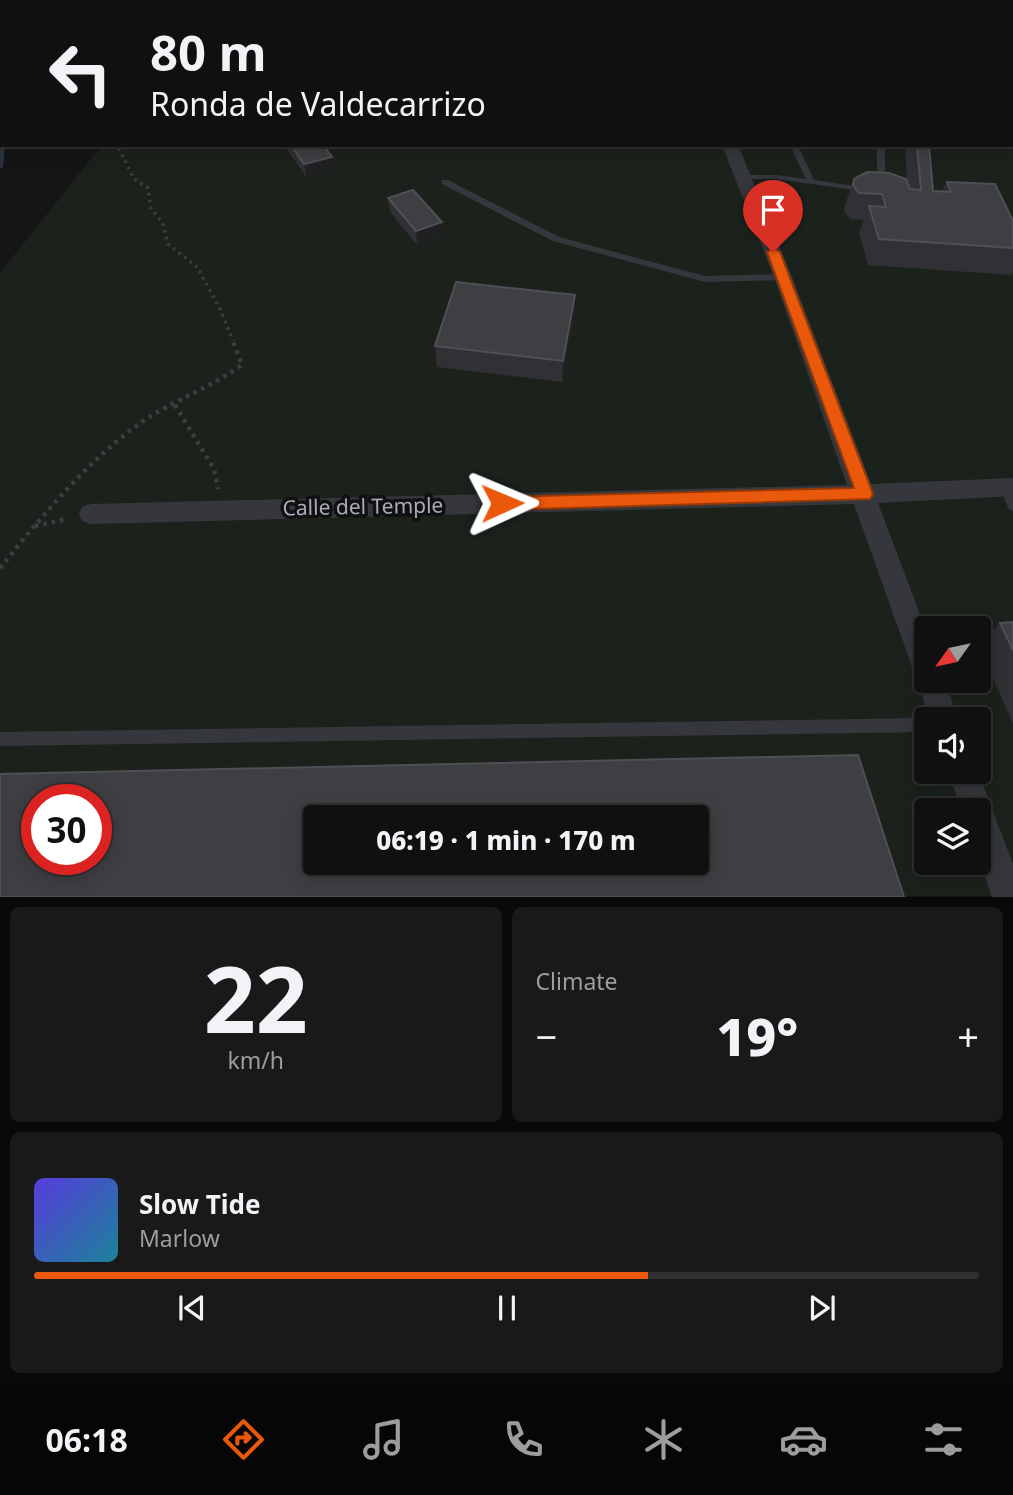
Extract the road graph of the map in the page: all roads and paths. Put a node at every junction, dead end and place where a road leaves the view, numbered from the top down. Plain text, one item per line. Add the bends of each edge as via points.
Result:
1 (119, 147) edge
2 (731, 147) edge
3 (795, 147) edge
4 (881, 147) edge
5 (743, 177) junction
6 (445, 182) dead end
7 (811, 182) junction
8 (881, 192) junction
9 (895, 193) edge
10 (783, 276) junction
11 (175, 405) junction
12 (1010, 493) edge
13 (864, 494) junction
14 (222, 511) junction
15 (91, 514) joint
16 (34, 526) junction
17 (0, 568) edge
18 (914, 634) edge
19 (914, 725) edge
20 (0, 740) edge
21 (991, 847) edge
22 (1009, 897) edge

1 - 11 path via 134,179 148,188 150,209 163,223 168,244 198,268 208,285 242,365 219,383
2 - 5 street
3 - 7 lane
4 - 8 lane
5 - 7 lane
5 - 10 street
6 - 10 lane via 556,239 705,279
7 - 8 lane
8 - 9 lane
10 - 13 street
11 - 14 path via 214,468
11 - 16 path via 145,421 83,471
12 - 13 street, Calle del Temple
13 - 14 street, Calle del Temple
13 - 18 street
14 - 15 street, Calle del Temple
15 - 16 path
16 - 17 path
19 - 20 lane
21 - 22 street

